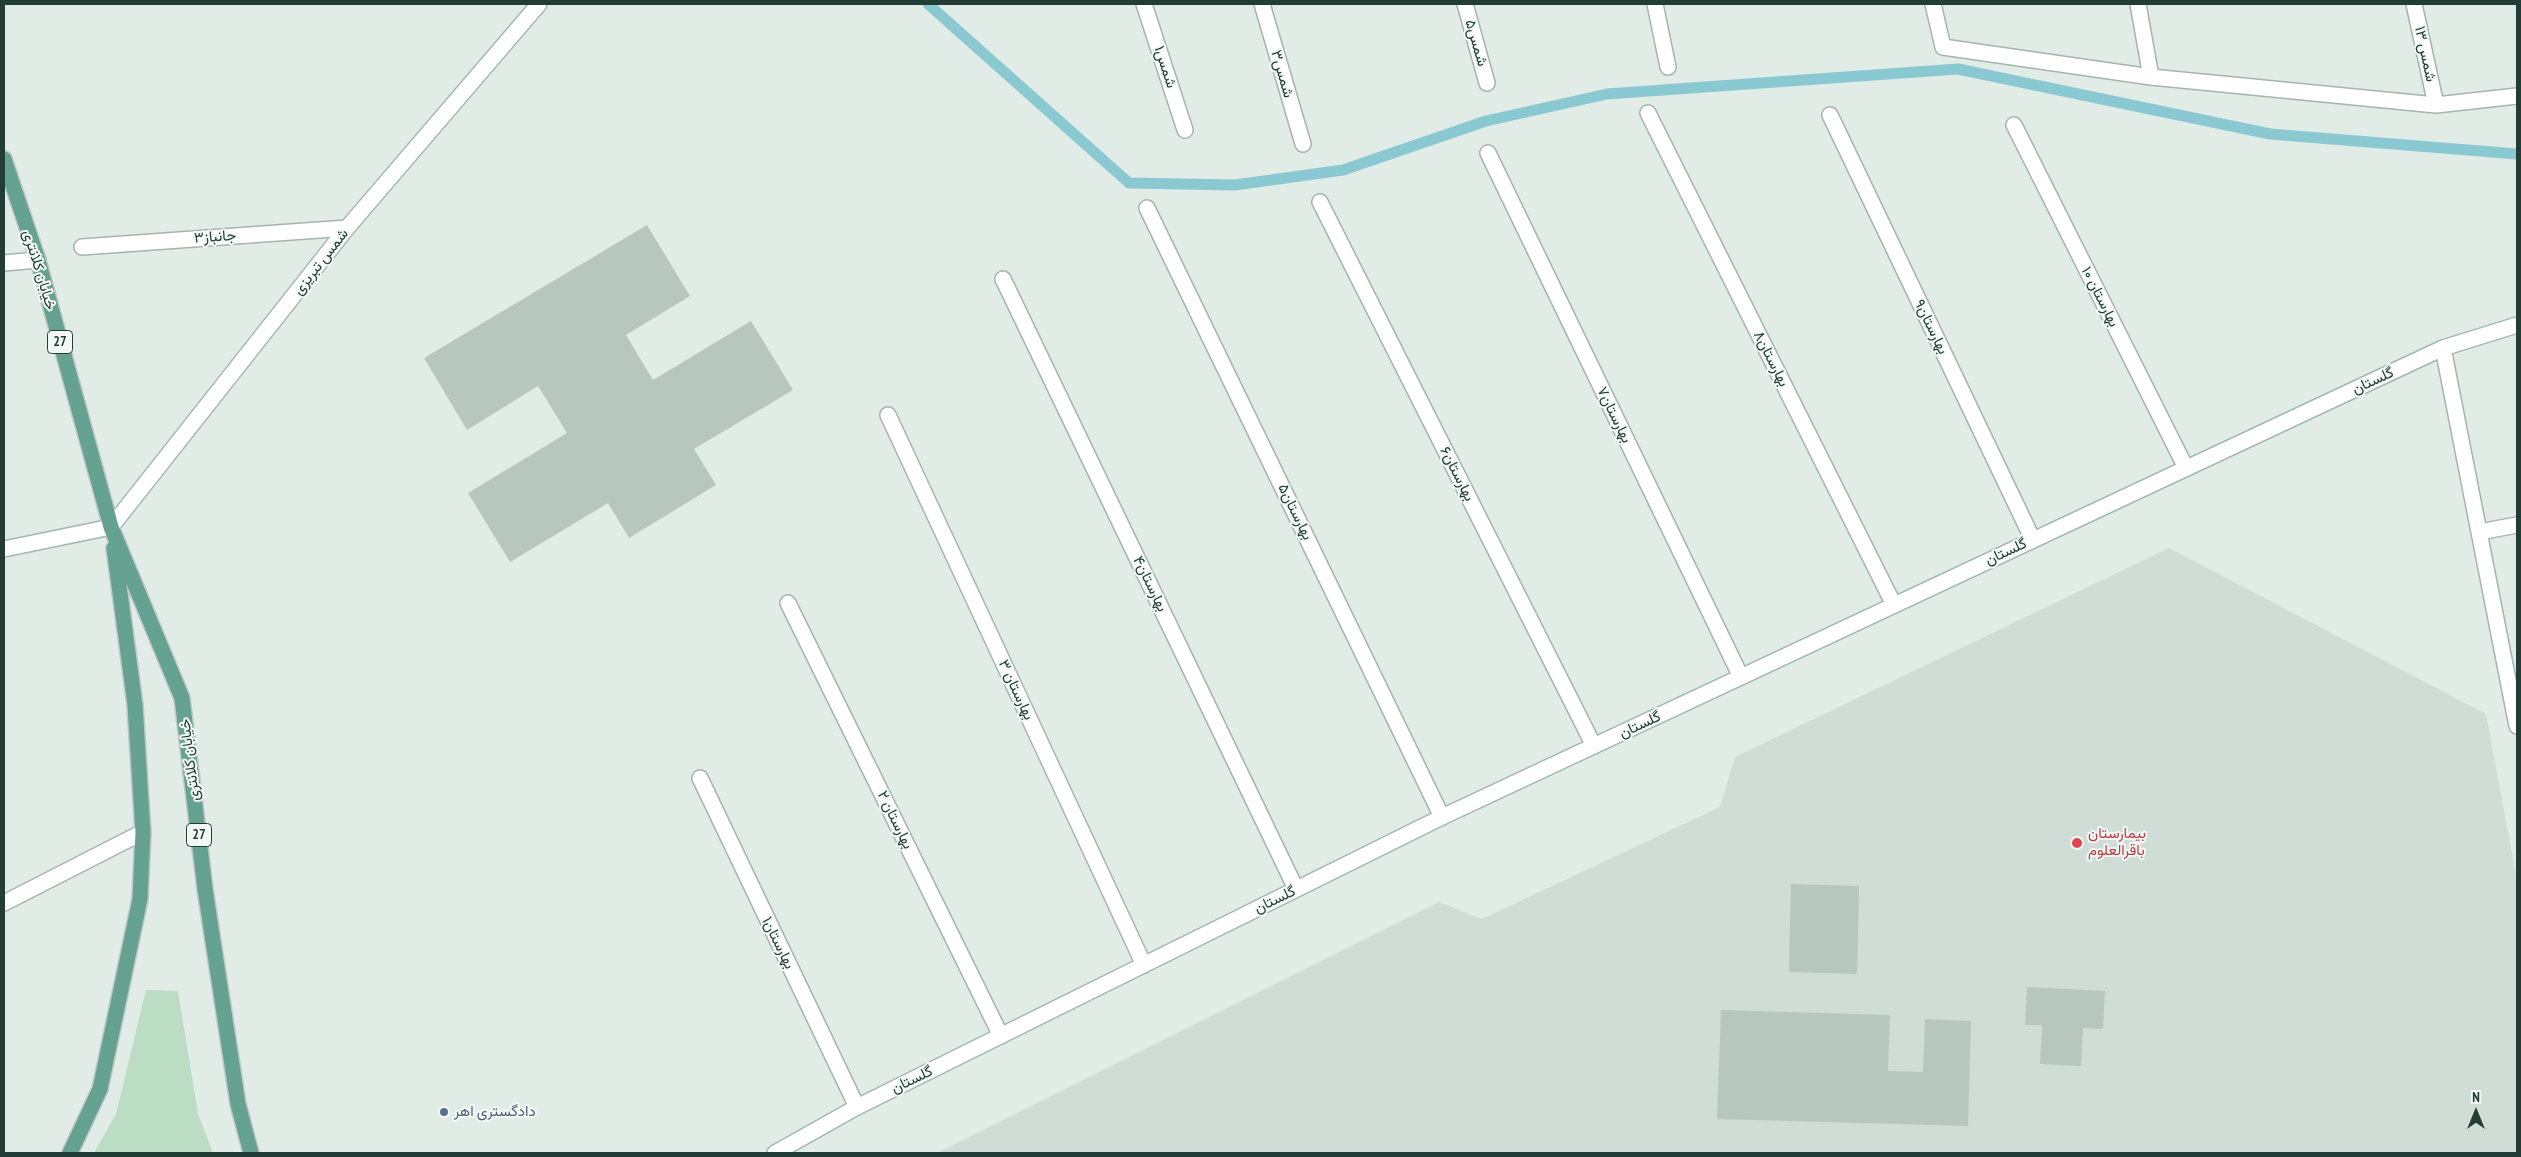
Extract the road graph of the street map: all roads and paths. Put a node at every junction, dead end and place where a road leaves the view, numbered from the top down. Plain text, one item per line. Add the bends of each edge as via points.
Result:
1 (539, 4) edge
2 (1144, 4) edge
3 (1262, 4) edge
4 (1465, 4) edge
5 (1655, 4) edge
6 (1933, 4) edge
7 (2138, 4) edge
8 (2414, 4) edge
9 (1668, 67) dead end
10 (2150, 77) junction
11 (1487, 83) dead end
12 (2517, 96) edge
13 (2436, 105) junction
14 (1648, 113) dead end
15 (1830, 115) dead end
16 (2014, 125) dead end
17 (1185, 130) dead end
18 (1303, 144) dead end
19 (1488, 153) dead end
20 (4, 159) edge
21 (1320, 202) dead end
22 (1147, 208) dead end
23 (347, 228) junction
24 (82, 247) dead end
25 (38, 260) junction
26 (4, 263) edge
27 (1004, 279) dead end
28 (2517, 325) edge
29 (2443, 348) junction
30 (888, 414) dead end
31 (2186, 468) junction
32 (2517, 525) edge
33 (111, 527) junction
34 (2479, 532) junction
35 (2033, 540) junction
36 (4, 549) edge
37 (788, 603) dead end
38 (1894, 605) junction
39 (1741, 677) junction
40 (2517, 726) edge
41 (1594, 746) junction
42 (700, 778) dead end
43 (1442, 817) junction
44 (144, 832) junction
45 (1296, 889) junction
46 (4, 903) edge
47 (1144, 965) junction
48 (1001, 1036) junction
49 (857, 1107) junction
50 (70, 1153) edge
51 (251, 1153) edge
52 (775, 1153) edge

1 - 23 street, شمس تبریزی
2 - 17 street, شمس۱
3 - 18 street, شمس۳
4 - 11 street, شمس۵
5 - 9 street
6 - 10 street via 1943,47
7 - 10 street
8 - 13 street, شمس ۱۳
10 - 13 street
12 - 13 street
14 - 38 street, بهارستان۸
15 - 35 street, بهارستان۹
16 - 31 street, بهارستان ۱۰
19 - 39 street, بهارستان۷
20 - 25 main road, خیابان کلانتری / 27
21 - 41 street, بهارستان۶
22 - 43 street, بهارستان۵
23 - 24 street, جانباز۳
23 - 33 street, شمس تبریزی
25 - 26 street
25 - 33 main road, خیابان کلانتری / 27
27 - 45 street, بهارستان۴
28 - 29 street, گلستان
29 - 31 street, گلستان
29 - 34 street
30 - 47 street, بهارستان ۳
31 - 35 street, گلستان
32 - 34 street
33 - 36 street
33 - 44 main road, خیابان کلانتری / 27 via 135,705
33 - 51 main road, خیابان کلانتری / 27 via 182,698 205,889 238,1104
34 - 40 street
35 - 38 street, گلستان
37 - 48 street, بهارستان ۲
38 - 39 street, گلستان
39 - 41 street, گلستان
41 - 43 street, گلستان
42 - 49 street, بهارستان۱
43 - 45 street, گلستان
44 - 46 street
44 - 50 main road, خیابان کلانتری / 27 via 140,898 100,1089
45 - 47 street, گلستان
47 - 48 street, گلستان
48 - 49 street, گلستان
49 - 52 street, گلستان

